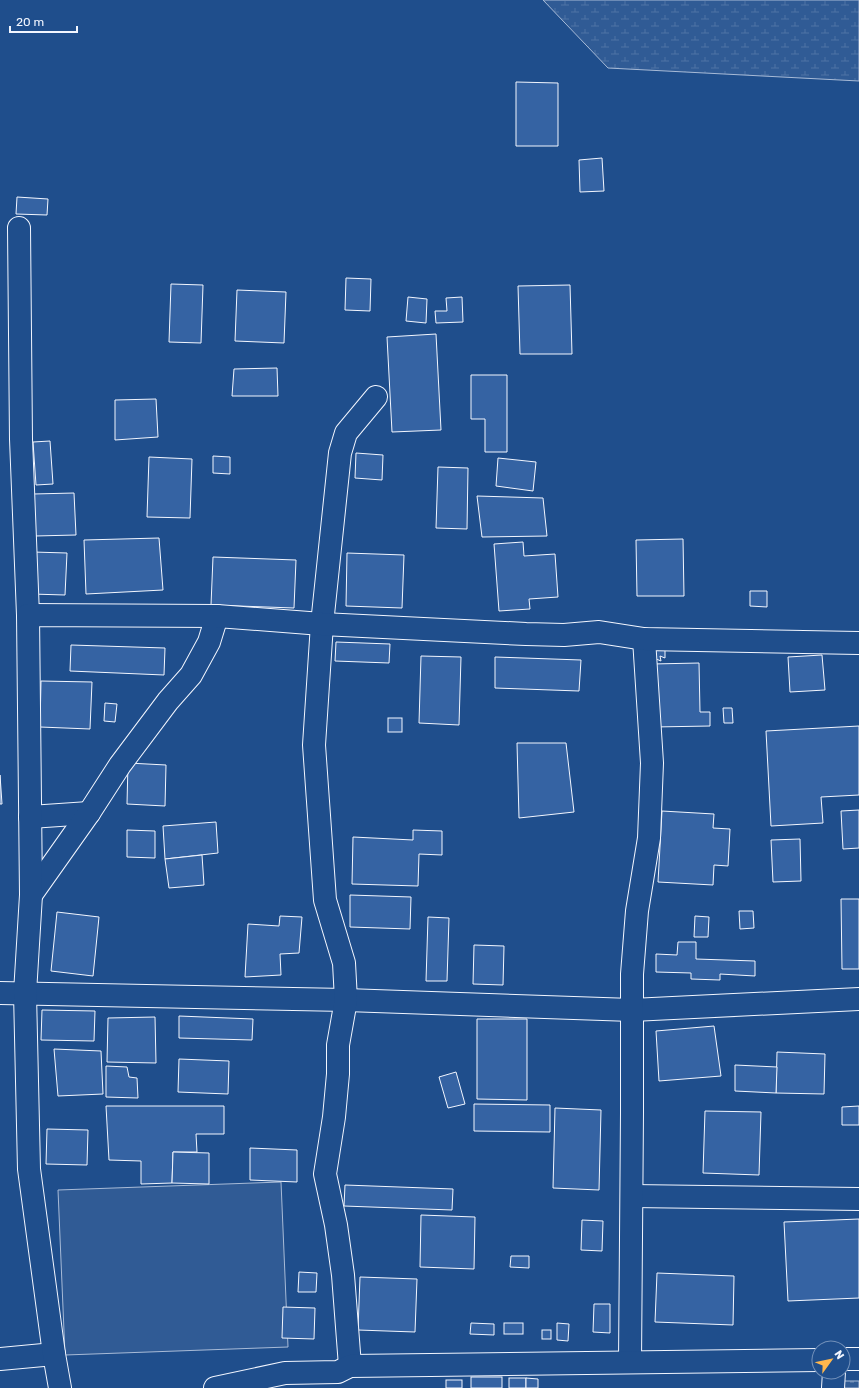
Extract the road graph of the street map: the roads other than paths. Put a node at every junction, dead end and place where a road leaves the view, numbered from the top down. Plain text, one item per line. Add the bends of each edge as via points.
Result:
1 (19, 228) dead end
2 (376, 397) dead end
3 (28, 614) junction
4 (217, 616) junction
5 (322, 624) junction
6 (644, 639) junction
7 (859, 643) edge
8 (89, 813) junction
9 (30, 817) junction
10 (31, 895) junction
11 (0, 993) edge
12 (25, 993) junction
13 (859, 999) edge
14 (346, 1000) junction
15 (632, 1010) junction
16 (632, 1196) junction
17 (859, 1199) edge
18 (54, 1354) junction
19 (0, 1359) edge
20 (811, 1360) edge
21 (630, 1362) junction
22 (342, 1375) edge
23 (60, 1388) edge
24 (214, 1388) edge

1 - 3 street via 21,438
2 - 5 street via 346,433 340,454
3 - 4 street
3 - 9 street
4 - 5 street
4 - 8 street via 209,642 192,675 168,701 120,765
5 - 6 street via 526,634 564,635 599,632
5 - 14 street via 314,745 325,900 344,964
6 - 7 street
6 - 15 street via 652,763 649,838 637,911
8 - 9 street
8 - 10 street
9 - 10 street
10 - 12 street
11 - 12 street
12 - 14 street
12 - 18 street via 29,1169
13 - 15 street
14 - 15 street
14 - 22 street via 338,1045 334,1117 325,1174 343,1275
15 - 16 street
16 - 17 street
16 - 21 street
18 - 19 street
18 - 23 street
20 - 21 street
21 - 22 street
22 - 24 street via 285,1373

